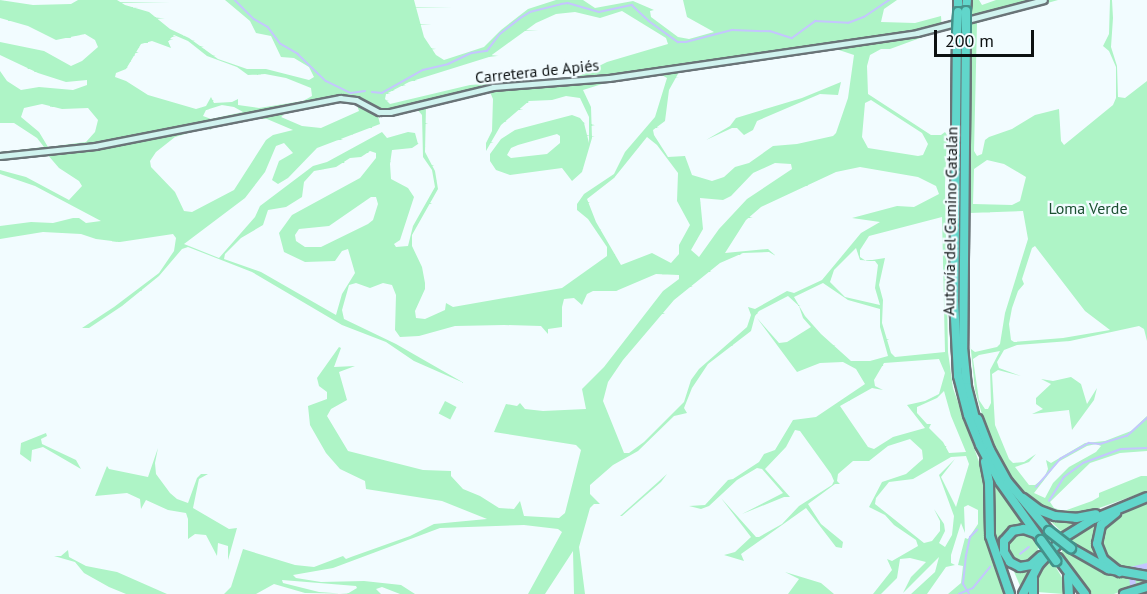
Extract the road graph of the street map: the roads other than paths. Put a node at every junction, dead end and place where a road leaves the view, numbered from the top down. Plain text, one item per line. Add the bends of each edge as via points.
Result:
1 (958, 0) edge
2 (967, 0) edge
3 (1044, 0) edge
4 (962, 11) junction
5 (962, 31) junction
6 (0, 156) edge
7 (962, 320) junction
8 (981, 443) junction
9 (1008, 482) junction
10 (1147, 497) edge
11 (1132, 503) junction
12 (1118, 508) junction
13 (990, 525) junction
14 (1040, 537) junction
15 (1056, 544) junction
16 (1057, 560) junction
17 (1119, 572) junction
18 (1032, 575) junction
19 (1147, 576) edge
20 (1068, 577) junction
21 (1147, 587) edge
22 (1010, 594) edge
23 (1016, 594) edge
24 (1023, 594) edge
25 (1033, 594) edge
26 (1069, 594) edge
27 (1083, 594) edge
28 (1124, 594) edge

1 - 4 highway, Autovía del Camino Catalán
2 - 4 highway, Autovía del Camino Catalán
3 - 6 street, Carretera de Apiés via 917,33 609,78 493,87 390,112 340,98 94,146
4 - 5 highway, Autovía del Camino Catalán, bridge
5 - 7 highway, Autovía del Camino Catalán
5 - 8 highway, Autovía del Camino Catalán via 954,321 962,393
7 - 8 highway, Autovía del Camino Catalán via 966,380
7 - 9 highway via 975,409 987,444
8 - 13 highway via 988,475
8 - 14 highway
9 - 12 highway via 1034,507 1055,516 1076,518
9 - 17 highway, bridge via 1049,531 1096,563
10 - 11 highway
11 - 12 highway
11 - 17 highway via 1106,520 1097,537 1101,556
12 - 15 highway via 1080,526
13 - 22 highway via 991,541
13 - 23 highway
14 - 15 highway via 1022,529 1009,534 1003,547 1008,560 1017,566 1028,566
14 - 16 highway, bridge
15 - 18 highway
16 - 20 highway
16 - 27 highway
17 - 19 highway
18 - 24 highway
18 - 25 highway
20 - 26 highway
20 - 27 highway
21 - 28 highway

